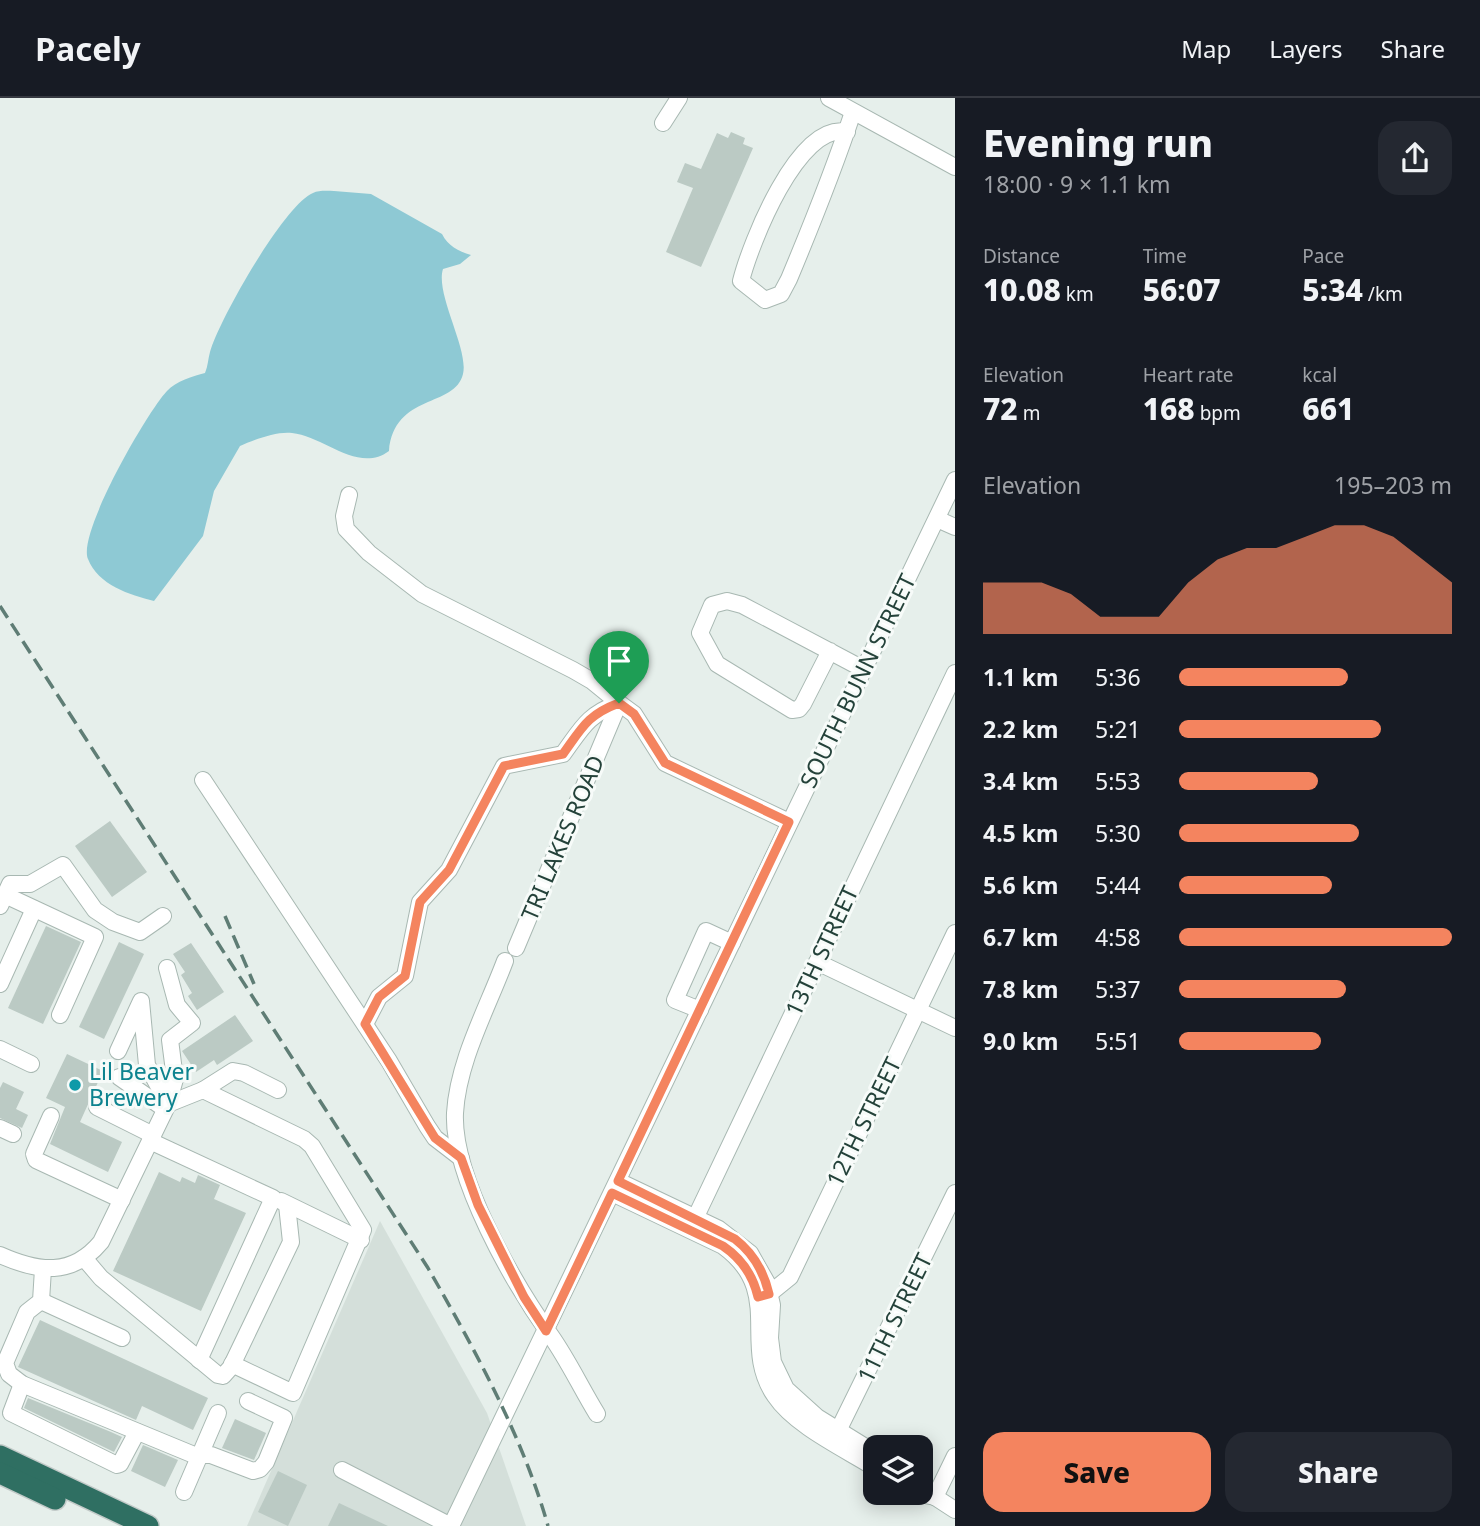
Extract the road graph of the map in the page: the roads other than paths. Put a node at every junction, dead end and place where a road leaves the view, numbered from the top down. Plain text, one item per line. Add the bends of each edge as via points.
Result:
1 (679, 98) edge
2 (829, 98) edge
3 (853, 112) junction
4 (663, 123) dead end
5 (846, 132) junction
6 (955, 167) edge
7 (955, 480) edge
8 (349, 495) dead end
9 (937, 519) junction
10 (955, 527) edge
11 (830, 651) junction
12 (863, 669) junction
13 (955, 673) edge
14 (619, 703) junction
15 (203, 780) dead end
16 (789, 822) junction
17 (5, 895) edge
18 (34, 909) junction
19 (163, 916) dead end
20 (955, 933) edge
21 (732, 943) junction
22 (516, 948) dead end
23 (505, 961) dead end
24 (817, 962) junction
25 (167, 968) dead end
26 (0, 984) edge
27 (700, 1010) junction
28 (918, 1010) junction
29 (60, 1015) dead end
30 (365, 1024) junction
31 (955, 1028) edge
32 (0, 1049) edge
33 (118, 1051) dead end
34 (31, 1064) dead end
35 (119, 1077) dead end
36 (203, 1090) junction
37 (278, 1090) dead end
38 (166, 1106) junction
39 (97, 1107) dead end
40 (51, 1116) dead end
41 (151, 1138) junction
42 (461, 1158) junction
43 (615, 1187) junction
44 (955, 1194) edge
45 (122, 1200) junction
46 (280, 1201) junction
47 (692, 1224) junction
48 (360, 1240) junction
49 (0, 1255) edge
50 (84, 1258) junction
51 (43, 1269) junction
52 (764, 1295) junction
53 (41, 1301) junction
54 (546, 1331) junction
55 (122, 1338) dead end
56 (199, 1360) junction
57 (232, 1364) junction
58 (10, 1379) edge
59 (248, 1401) dead end
60 (218, 1413) dead end
61 (597, 1414) dead end
62 (137, 1432) junction
63 (836, 1436) junction
64 (863, 1448) edge
65 (200, 1455) junction
66 (955, 1456) edge
67 (0, 1457) edge
68 (863, 1458) edge
69 (342, 1470) dead end
70 (0, 1473) edge
71 (184, 1492) dead end
72 (935, 1497) joint
73 (955, 1510) edge
74 (113, 1526) edge
75 (148, 1526) edge
76 (451, 1526) edge

1 - 4 street
2 - 3 street
3 - 5 street
3 - 6 street
5 - 5 street via 789,279 781,294 765,300 741,281 768,208 796,161 815,142 838,130
7 - 9 street, SOUTH BUNN STREET
8 - 14 street via 346,529 422,594 568,667
9 - 10 street
9 - 12 street, SOUTH BUNN STREET
11 - 11 street via 727,601 712,605 700,633 717,664 792,710 803,704
11 - 12 street
12 - 16 street, SOUTH BUNN STREET
13 - 24 street, 13TH STREET
14 - 16 street via 634,714 665,763
14 - 22 street, TRI LAKES ROAD
14 - 30 street via 592,716 563,754 504,766 449,870 420,902 405,976 379,997
15 - 30 street
16 - 21 street, SOUTH BUNN STREET
17 - 18 street
17 - 19 street via 63,864 95,910 113,922 140,932
18 - 26 street
18 - 29 street via 95,937
20 - 28 street, 12TH STREET
21 - 27 street, SOUTH BUNN STREET
21 - 27 street via 706,931 675,1000
23 - 42 street via 458,1087 455,1114
24 - 28 street
24 - 47 street, 13TH STREET
25 - 38 street via 177,1005 192,1023 170,1041 175,1079
27 - 43 street, SOUTH BUNN STREET
28 - 31 street
28 - 52 street, 12TH STREET via 790,1277
30 - 42 street via 431,1132
32 - 34 street
33 - 38 street via 141,1001 147,1065
35 - 38 street
36 - 37 street via 233,1071
36 - 38 street
36 - 48 street via 312,1146 363,1230
38 - 41 street
39 - 41 street
40 - 45 street via 34,1154 36,1160
41 - 45 street
41 - 46 street
42 - 54 street via 500,1250
43 - 47 street
43 - 54 street, SOUTH BUNN STREET
44 - 63 street, 11TH STREET
45 - 50 street via 102,1242
46 - 48 street
46 - 56 street
46 - 57 street via 291,1242
47 - 52 street via 738,1258
48 - 57 street via 293,1393
49 - 51 street
50 - 51 street
50 - 56 street
51 - 53 street
52 - 63 street via 759,1357 768,1384 776,1399 796,1417
53 - 55 street
53 - 58 street via 27,1312 5,1363
54 - 61 street
54 - 76 street, SOUTH BUNN STREET
56 - 57 street via 218,1375 228,1373
58 - 62 street
58 - 62 street via 11,1413 117,1465
59 - 65 street via 284,1418 260,1469 253,1471
60 - 65 street
62 - 65 street
63 - 64 street
63 - 68 street
65 - 71 street
66 - 72 street
67 - 75 highway
69 - 76 street
70 - 74 highway
72 - 73 street

